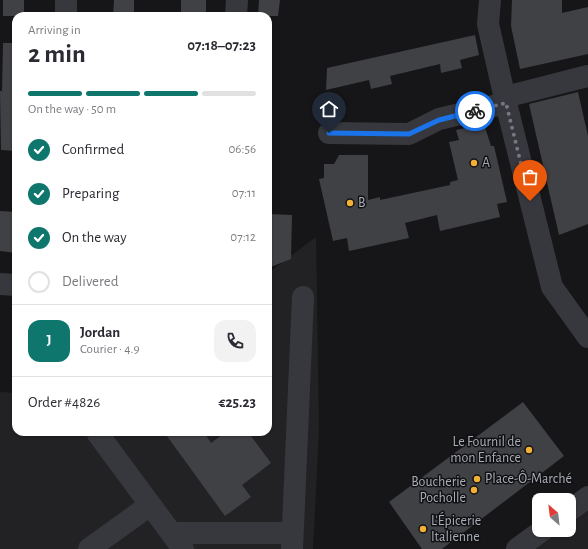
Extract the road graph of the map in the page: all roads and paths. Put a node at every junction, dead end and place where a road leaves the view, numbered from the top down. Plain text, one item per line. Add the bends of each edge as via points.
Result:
1 (66, 0) edge
2 (237, 0) edge
3 (490, 0) edge
4 (66, 12) edge
5 (236, 12) edge
6 (588, 76) edge
7 (505, 100) junction
8 (329, 133) dead end
9 (0, 284) edge
10 (12, 285) edge
11 (303, 297) dead end
12 (588, 337) edge
13 (99, 436) edge
14 (588, 497) edge
15 (150, 505) junction
16 (576, 506) edge
17 (533, 537) edge
18 (177, 541) edge
19 (292, 541) edge
20 (89, 549) edge
21 (517, 549) edge

1 - 4 street
2 - 5 street
3 - 7 street via 488,24
6 - 7 street
7 - 8 street via 439,120 409,134
7 - 12 street via 552,287
9 - 10 street
11 - 19 street
13 - 15 street
14 - 16 street
15 - 18 street
15 - 20 street
17 - 21 street
18 - 19 street

